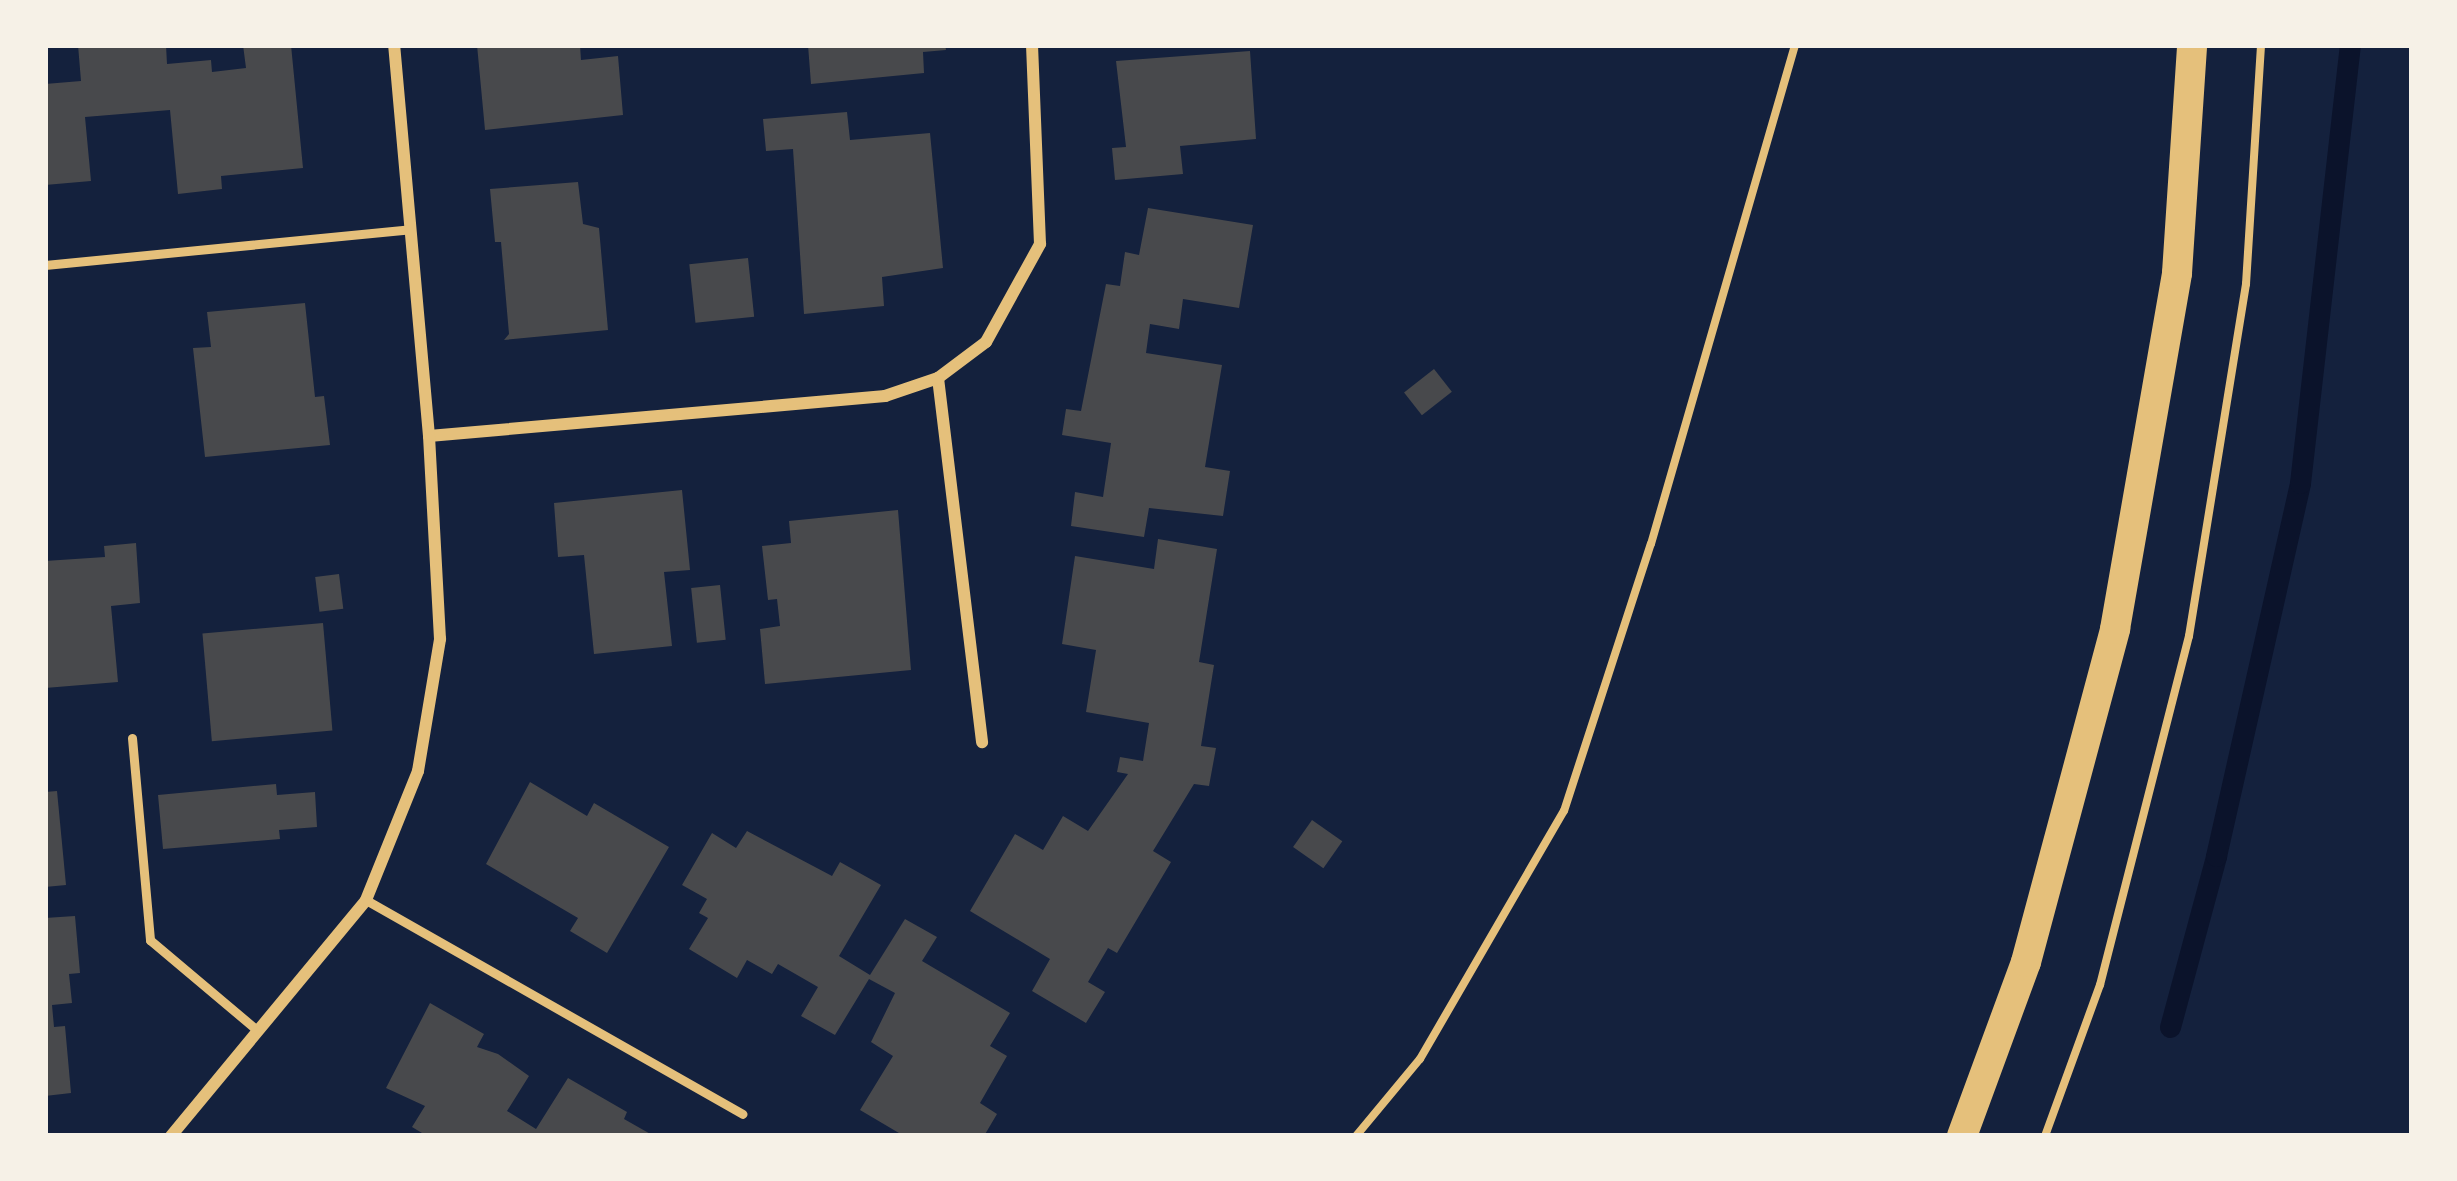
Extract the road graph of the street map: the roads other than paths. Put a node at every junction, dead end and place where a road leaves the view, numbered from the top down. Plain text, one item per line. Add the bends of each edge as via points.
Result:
1 (394, 45) edge
2 (1032, 45) edge
3 (2192, 45) edge
4 (410, 229) junction
5 (45, 265) edge
6 (938, 378) junction
7 (429, 436) junction
8 (132, 738) dead end
9 (982, 742) dead end
10 (366, 900) junction
11 (257, 1031) junction
12 (742, 1114) dead end
13 (171, 1136) edge
14 (1962, 1136) edge

1 - 4 street
2 - 6 street via 1040,244 986,342
3 - 14 main road via 2177,273 2115,629 2026,962
4 - 5 lane
4 - 7 street
6 - 7 street via 885,396
6 - 9 street
7 - 10 street via 440,640 418,771
8 - 11 lane via 150,940
10 - 11 street
10 - 12 lane
11 - 13 street

